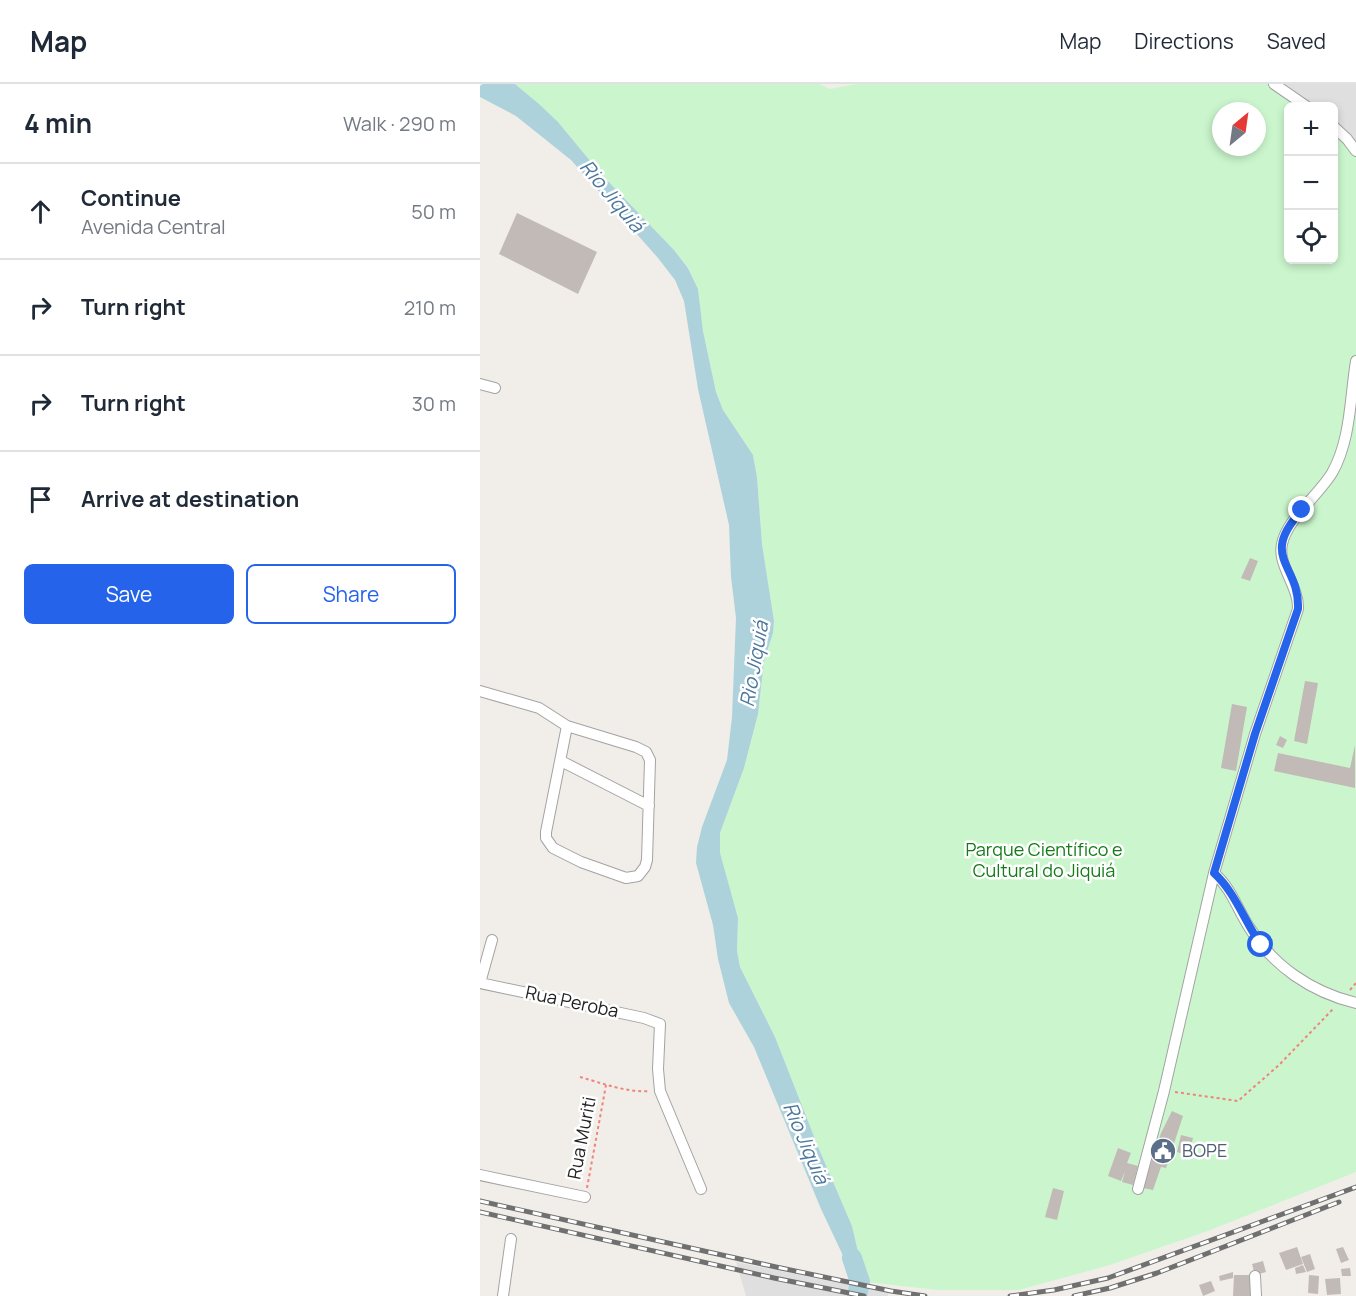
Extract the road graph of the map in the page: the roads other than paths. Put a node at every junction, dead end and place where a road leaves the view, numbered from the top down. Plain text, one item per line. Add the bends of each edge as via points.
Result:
1 (1274, 84) edge
2 (1300, 102) edge
3 (1338, 131) edge
4 (1356, 151) edge
5 (1356, 361) edge
6 (480, 384) edge
7 (495, 387) dead end
8 (480, 691) edge
9 (567, 726) junction
10 (561, 761) junction
11 (649, 806) junction
12 (1214, 873) junction
13 (492, 940) dead end
14 (480, 983) edge
15 (1356, 1003) edge
16 (480, 1175) edge
17 (701, 1189) dead end
18 (1137, 1189) dead end
19 (585, 1197) road end
20 (512, 1239) dead end
21 (1255, 1276) dead end
22 (503, 1296) edge
23 (1256, 1296) edge

1 - 2 street
3 - 4 street
5 - 12 street via 1350,413 1333,471 1283,539 1281,554 1297,591 1298,609 1255,734
6 - 7 street
8 - 9 street via 539,708
9 - 10 street
9 - 11 street via 646,752 650,760
10 - 11 street
10 - 11 street via 546,832 549,843 558,851 626,878 638,876 647,860
12 - 15 street via 1277,962 1304,983
12 - 18 street
13 - 14 street
14 - 17 street, Rua Peroba via 657,1022 661,1028 660,1090
16 - 19 street
20 - 22 street
21 - 23 street

